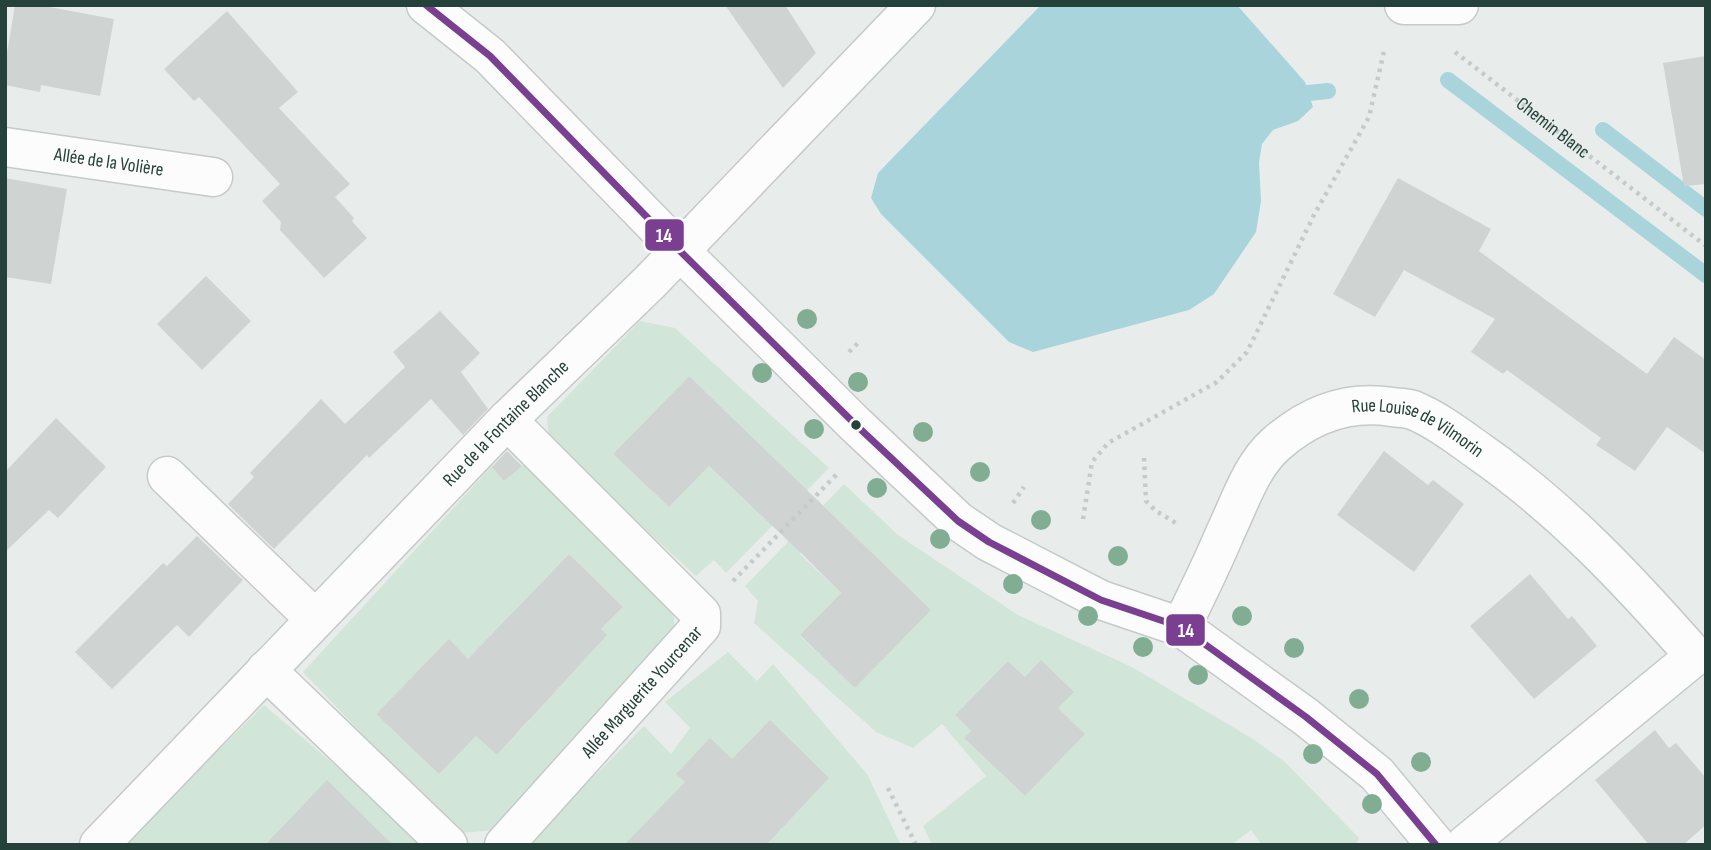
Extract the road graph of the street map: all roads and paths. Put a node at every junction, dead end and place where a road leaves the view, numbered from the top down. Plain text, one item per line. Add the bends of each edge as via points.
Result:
1 (426, 5) edge
2 (916, 5) edge
3 (1459, 5) edge
4 (1404, 6) edge
5 (5, 147) edge
6 (213, 177) dead end
7 (1706, 246) edge
8 (680, 251) junction
9 (507, 420) junction
10 (1144, 458) dead end
11 (843, 469) dead end
12 (167, 476) dead end
13 (1083, 519) dead end
14 (1218, 550) junction
15 (701, 614) junction
16 (314, 618) junction
17 (1181, 627) junction
18 (1700, 663) edge
19 (266, 670) junction
20 (888, 788) dead end
21 (99, 845) edge
22 (448, 845) edge
23 (504, 845) edge
24 (916, 845) edge
25 (1436, 845) edge
26 (1465, 845) edge

1 - 8 street via 490,56
2 - 8 street, Rue de la Fontaine Blanche
3 - 4 street
4 - 7 path, Chemin Blanc via 1457,53
4 - 13 path via 1387,37 1369,117 1314,215 1247,352 1217,382 1108,443 1091,462
5 - 6 street, Allée de la Volière
8 - 9 street, Rue de la Fontaine Blanche
8 - 17 street via 958,521 1101,600
9 - 15 street, Allée Marguerite Yourcenar
9 - 16 street, Rue de la Fontaine Blanche
10 - 14 path via 1146,502
11 - 15 path
12 - 16 street
14 - 17 street, Rue Louise de Vilmorin
14 - 18 street, Rue Louise de Vilmorin via 1250,478 1274,446 1308,420 1342,407 1375,404 1411,410 1441,425 1549,504 1637,590
15 - 23 street, Allée Marguerite Yourcenar via 701,626
16 - 19 street, Rue de la Fontaine Blanche
17 - 25 street via 1377,774
18 - 26 street, Rue Louise de Vilmorin
19 - 21 street, Rue de la Fontaine Blanche
19 - 22 street
20 - 24 path

